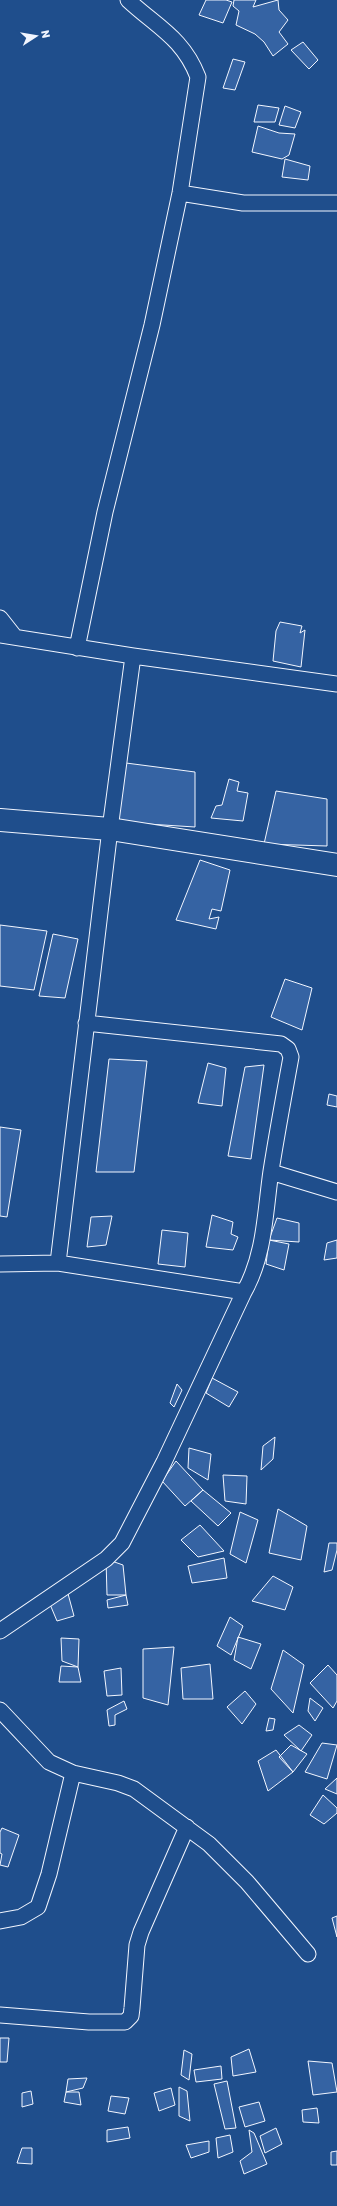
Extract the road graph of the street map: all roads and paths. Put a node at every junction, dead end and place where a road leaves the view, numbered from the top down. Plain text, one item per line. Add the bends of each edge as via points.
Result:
1 (128, 0) edge
2 (180, 193) junction
3 (337, 203) edge
4 (0, 618) edge
5 (0, 634) edge
6 (15, 637) junction
7 (77, 648) junction
8 (133, 656) junction
9 (337, 684) edge
10 (0, 820) edge
11 (110, 829) junction
12 (337, 865) edge
13 (86, 1023) junction
14 (271, 1172) junction
15 (337, 1192) edge
16 (58, 1263) junction
17 (0, 1264) edge
18 (244, 1292) junction
19 (0, 1631) edge
20 (3, 1719) edge
21 (73, 1773) junction
22 (187, 1827) junction
23 (0, 1921) edge
24 (308, 1954) dead end
25 (0, 2016) edge

1 - 2 street via 178,42 191,60 198,77
2 - 3 street via 242,203
2 - 7 street via 152,325 105,512
4 - 6 street
5 - 6 street
6 - 7 street
7 - 8 street
8 - 9 street
8 - 11 street
10 - 11 main road
11 - 12 main road
11 - 13 street
13 - 14 street via 281,1044 288,1049 291,1057
13 - 16 street
14 - 15 street
14 - 18 street via 263,1240 254,1275
16 - 17 street
16 - 18 street
18 - 19 street via 164,1462 122,1543 106,1559
20 - 21 street via 49,1762
21 - 22 street via 118,1782 134,1789
21 - 23 street via 49,1874 38,1907 21,1918
22 - 24 street via 209,1844 247,1882
22 - 25 street via 140,1932 131,2016 125,2022

